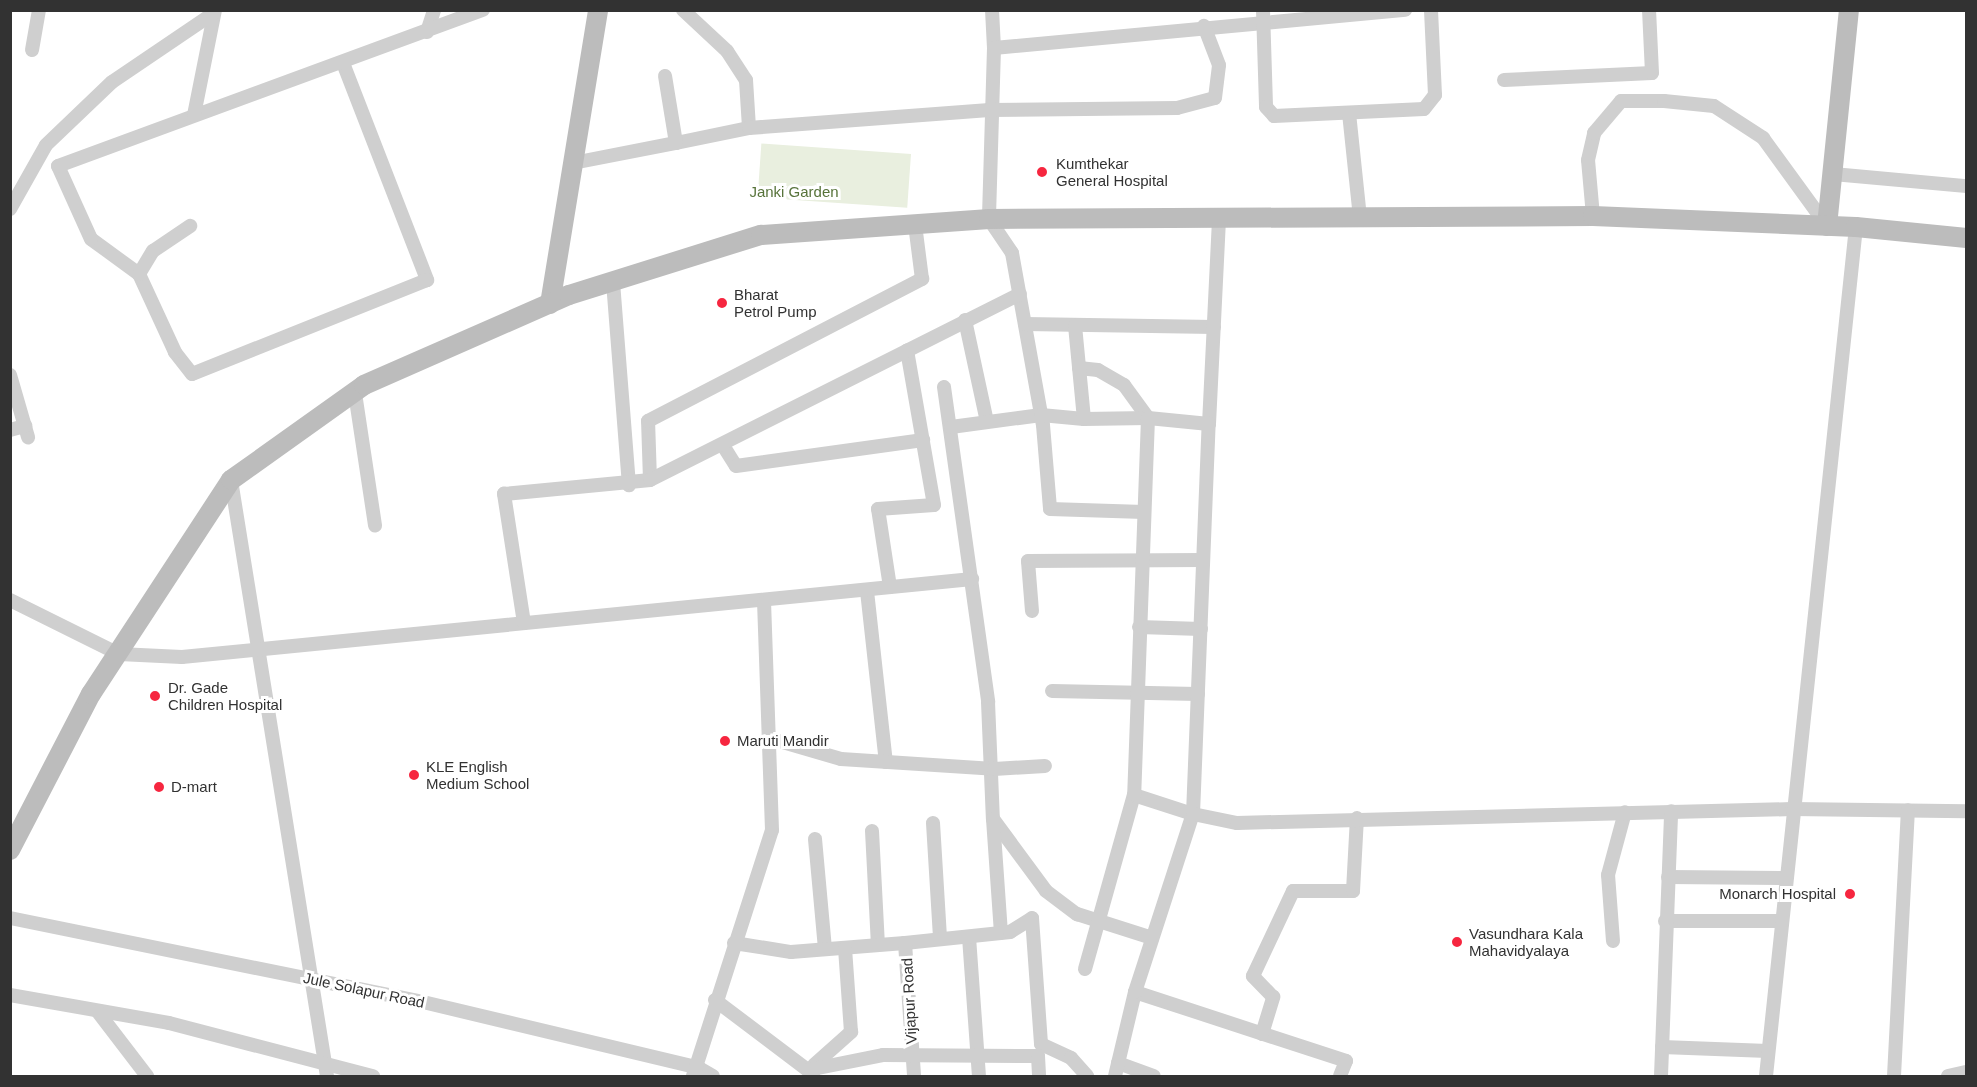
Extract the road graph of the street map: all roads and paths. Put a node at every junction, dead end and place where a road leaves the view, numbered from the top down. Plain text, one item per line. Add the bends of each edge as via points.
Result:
1 (39, 10) edge
2 (434, 10) edge
3 (483, 10) edge
4 (598, 10) edge
5 (683, 10) edge
6 (992, 10) edge
7 (1405, 10) edge
8 (1431, 10) edge
9 (1649, 10) edge
10 (1849, 10) edge
11 (214, 12) edge
12 (1357, 13) edge
13 (1263, 16) edge
14 (1204, 26) junction
15 (427, 32) junction
16 (994, 48) junction
17 (32, 50) dead end
18 (343, 63) junction
19 (665, 76) dead end
20 (1504, 80) dead end
21 (989, 111) junction
22 (1349, 113) junction
23 (194, 115) junction
24 (749, 128) junction
25 (676, 143) junction
26 (573, 163) junction
27 (1833, 174) junction
28 (1966, 186) edge
29 (10, 209) edge
30 (1593, 216) junction
31 (1360, 217) junction
32 (1219, 218) junction
33 (989, 219) junction
34 (915, 224) junction
35 (190, 226) dead end
36 (1827, 226) junction
37 (1856, 227) junction
38 (1966, 238) edge
39 (140, 274) junction
40 (613, 282) junction
41 (1020, 294) junction
42 (550, 304) junction
43 (965, 320) junction
44 (1025, 324) junction
45 (1075, 325) junction
46 (1214, 327) junction
47 (907, 350) junction
48 (1079, 368) junction
49 (10, 375) edge
50 (944, 387) dead end
51 (355, 393) junction
52 (1041, 415) junction
53 (1148, 418) junction
54 (1084, 419) junction
55 (987, 422) junction
56 (1209, 424) junction
57 (951, 427) junction
58 (10, 430) edge
59 (923, 440) junction
60 (724, 447) junction
61 (231, 480) junction
62 (650, 480) junction
63 (629, 485) junction
64 (1144, 512) junction
65 (375, 526) dead end
66 (1142, 560) junction
67 (1203, 560) junction
68 (972, 579) junction
69 (890, 588) junction
70 (867, 591) junction
71 (10, 600) edge
72 (764, 603) junction
73 (1032, 611) dead end
74 (524, 624) junction
75 (1139, 627) junction
76 (1200, 629) junction
77 (259, 649) junction
78 (119, 654) junction
79 (1052, 691) dead end
80 (1137, 693) junction
81 (1198, 694) junction
82 (769, 738) junction
83 (886, 762) junction
84 (1045, 766) dead end
85 (994, 769) junction
86 (1134, 795) junction
87 (1792, 809) junction
88 (1908, 810) junction
89 (1966, 810) edge
90 (1671, 811) junction
91 (1625, 812) junction
92 (1193, 814) junction
93 (1357, 818) junction
94 (993, 819) junction
95 (933, 823) dead end
96 (872, 831) dead end
97 (815, 839) dead end
98 (10, 850) edge
99 (1668, 877) junction
100 (1784, 878) junction
101 (10, 918) edge
102 (1098, 921) junction
103 (1665, 921) junction
104 (1780, 921) junction
105 (1001, 933) junction
106 (969, 937) junction
107 (1152, 938) junction
108 (940, 939) junction
109 (1612, 941) dead end
110 (734, 943) junction
111 (905, 943) junction
112 (878, 945) junction
113 (844, 948) junction
114 (825, 949) junction
115 (1085, 969) dead end
116 (310, 978) junction
117 (1135, 992) junction
118 (10, 995) edge
119 (716, 1000) junction
120 (98, 1012) junction
121 (1262, 1034) junction
122 (1662, 1047) junction
123 (1768, 1051) junction
124 (912, 1059) junction
125 (977, 1059) junction
126 (1117, 1070) edge
127 (326, 1071) edge
128 (1966, 1071) edge
129 (696, 1072) edge
130 (812, 1073) edge
131 (147, 1077) edge
132 (373, 1077) edge
133 (712, 1077) edge
134 (914, 1077) edge
135 (979, 1077) edge
136 (1039, 1077) edge
137 (1087, 1077) edge
138 (1154, 1077) edge
139 (1340, 1077) edge
140 (1660, 1077) edge
141 (1766, 1077) edge
142 (1894, 1077) edge
143 (1948, 1077) edge

1 - 17 street
2 - 15 street
3 - 15 street
4 - 26 street
5 - 24 street via 727,51 746,80
6 - 16 street
7 - 12 street
8 - 22 street via 1432,103 1424,109
9 - 20 street via 1652,72
10 - 27 street
11 - 23 street
11 - 29 street via 112,82 62,129 46,145
12 - 13 street
13 - 14 street
13 - 22 street via 1268,114
14 - 16 street
14 - 21 street via 1219,65 1215,98 1177,108
15 - 18 street
16 - 21 street
18 - 23 street
18 - 39 street via 427,280 192,374 175,352
19 - 25 street
21 - 24 street
21 - 33 street
22 - 31 street
23 - 39 street via 57,166 91,238
24 - 25 street
25 - 26 street
26 - 42 street
27 - 28 street
27 - 36 street
30 - 31 street
30 - 36 street
30 - 36 street via 1588,160 1594,133 1621,101 1664,101 1714,106 1763,138
31 - 32 street
32 - 33 street
32 - 46 street
33 - 34 street
33 - 41 street via 1012,253
34 - 40 street via 761,235
34 - 62 street via 922,279 648,421
35 - 39 street via 153,251
36 - 37 street
37 - 38 street
37 - 87 street
40 - 42 street
40 - 63 street
41 - 43 street
41 - 44 street
42 - 51 street
43 - 47 street
43 - 55 street
44 - 45 street
44 - 52 street
45 - 46 street
45 - 48 street
46 - 56 street
47 - 59 street
47 - 60 street
48 - 53 street via 1098,370 1124,385
48 - 54 street
49 - 58 street via 27,432
50 - 57 street
51 - 61 street
51 - 65 street
52 - 54 street
52 - 55 street
52 - 64 street via 1050,509
53 - 54 street
53 - 56 street
53 - 64 street
55 - 57 street
56 - 67 street
57 - 68 street
59 - 60 street via 736,466
59 - 69 street via 934,505 878,509
60 - 62 street
61 - 77 street
61 - 78 street
62 - 63 street
63 - 74 street via 504,494
64 - 66 street
66 - 67 street
66 - 73 street via 1028,561
66 - 75 street
67 - 76 street
68 - 69 street
68 - 85 street
69 - 70 street
70 - 72 street
70 - 83 street
71 - 78 street
72 - 74 street
72 - 82 street
74 - 77 street
75 - 76 street
75 - 80 street
76 - 81 street
77 - 78 street via 182,657
77 - 116 street
78 - 98 street via 92,694
79 - 80 street
80 - 81 street
80 - 86 street
81 - 92 street
82 - 83 street via 841,759
82 - 110 street via 772,831
83 - 85 street
84 - 85 street
85 - 94 street
86 - 92 street
86 - 102 street
87 - 88 street
87 - 90 street
87 - 100 street
88 - 89 street
88 - 142 street
90 - 91 street
90 - 99 street
91 - 93 street
91 - 109 street via 1608,875
92 - 93 street via 1238,823
92 - 107 street
93 - 121 street via 1353,891 1293,891 1253,976 1273,997
94 - 102 street via 1046,891 1077,914
94 - 105 street
95 - 108 street
96 - 112 street
97 - 114 street
99 - 100 street
99 - 103 street
100 - 104 street
101 - 116 street, Jule Solapur Road
102 - 107 street
102 - 115 street
103 - 104 street
103 - 122 street
104 - 123 street
105 - 106 street
105 - 137 street via 1032,918 1041,1044 1071,1058
106 - 108 street
106 - 125 street
107 - 117 street
108 - 111 street
110 - 114 street via 791,952
110 - 119 street
111 - 112 street
111 - 124 street, Vijapur Road
112 - 113 street
113 - 114 street
113 - 130 street via 851,1032
116 - 127 street
116 - 129 street, Jule Solapur Road
117 - 121 street
117 - 126 street
118 - 120 street
119 - 129 street
119 - 130 street
120 - 127 street via 169,1023
120 - 131 street
121 - 139 street via 1346,1061
122 - 123 street
122 - 140 street
123 - 141 street
124 - 125 street
124 - 130 street via 856,1057
124 - 134 street, Vijapur Road
125 - 135 street
125 - 136 street via 1038,1056
126 - 138 street
127 - 132 street
128 - 143 street
129 - 133 street, Jule Solapur Road

